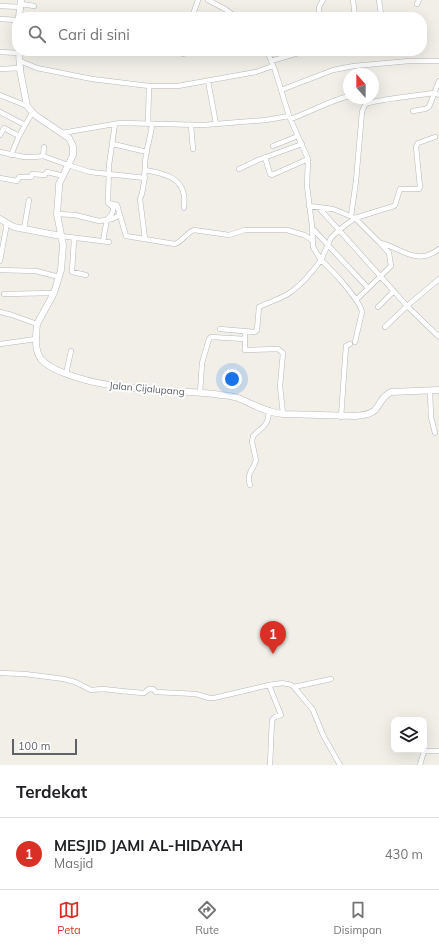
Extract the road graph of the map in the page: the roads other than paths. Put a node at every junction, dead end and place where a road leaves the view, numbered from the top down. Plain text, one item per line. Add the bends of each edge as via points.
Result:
1 (198, 0) edge
2 (208, 0) edge
3 (323, 0) edge
4 (353, 0) edge
5 (380, 0) edge
6 (21, 3) edge
7 (0, 6) edge
8 (34, 6) dead end
9 (194, 12) edge
10 (230, 12) edge
11 (318, 12) edge
12 (354, 12) edge
13 (381, 12) edge
14 (0, 19) edge
15 (12, 20) edge
16 (0, 52) edge
17 (12, 52) edge
18 (19, 56) edge
19 (269, 56) edge
20 (288, 56) edge
21 (20, 61) junction
22 (271, 61) junction
23 (439, 61) edge
24 (273, 66) junction
25 (0, 68) edge
26 (21, 68) junction
27 (208, 81) junction
28 (439, 81) edge
29 (149, 86) junction
30 (281, 90) junction
31 (436, 94) edge
32 (0, 95) edge
33 (343, 98) edge
34 (27, 106) junction
35 (413, 111) dead end
36 (0, 112) edge
37 (32, 113) junction
38 (290, 118) junction
39 (115, 124) junction
40 (150, 124) junction
41 (216, 124) junction
42 (25, 126) junction
43 (191, 126) junction
44 (62, 133) junction
45 (0, 135) edge
46 (19, 136) junction
47 (298, 136) junction
48 (435, 137) dead end
49 (113, 144) junction
50 (302, 144) junction
51 (273, 146) dead end
52 (44, 147) dead end
53 (192, 149) dead end
54 (0, 152) edge
55 (147, 152) junction
56 (11, 155) junction
57 (43, 156) junction
58 (265, 157) junction
59 (308, 159) junction
60 (68, 165) junction
61 (145, 170) junction
62 (239, 170) dead end
63 (109, 174) junction
64 (64, 176) junction
65 (0, 178) edge
66 (145, 178) junction
67 (29, 200) dead end
68 (108, 203) junction
69 (309, 206) junction
70 (318, 207) junction
71 (184, 208) dead end
72 (57, 214) junction
73 (120, 215) junction
74 (353, 217) junction
75 (0, 218) edge
76 (107, 219) junction
77 (7, 223) junction
78 (24, 229) junction
79 (312, 229) junction
80 (339, 230) junction
81 (61, 236) junction
82 (74, 238) junction
83 (145, 239) junction
84 (312, 240) junction
85 (102, 241) junction
86 (109, 242) dead end
87 (380, 243) junction
88 (328, 245) junction
89 (439, 250) edge
90 (321, 260) junction
91 (0, 261) edge
92 (0, 270) edge
93 (86, 275) dead end
94 (59, 277) junction
95 (381, 277) junction
96 (439, 279) edge
97 (368, 288) junction
98 (394, 291) junction
99 (54, 293) junction
100 (4, 294) dead end
101 (356, 300) junction
102 (407, 306) junction
103 (378, 307) dead end
104 (0, 312) edge
105 (37, 324) junction
106 (385, 328) dead end
107 (220, 329) dead end
108 (245, 331) junction
109 (439, 337) edge
110 (36, 339) junction
111 (245, 339) junction
112 (0, 344) edge
113 (71, 351) dead end
114 (66, 374) junction
115 (439, 390) edge
116 (430, 391) junction
117 (200, 393) junction
118 (269, 410) junction
119 (283, 414) junction
120 (341, 417) junction
121 (435, 433) dead end
122 (250, 485) dead end
123 (0, 673) edge
124 (331, 679) dead end
125 (269, 685) junction
126 (294, 687) junction
127 (439, 751) edge
128 (270, 765) edge
129 (340, 765) edge
130 (420, 765) edge

1 - 9 street
2 - 10 street
3 - 11 street
4 - 12 street
5 - 13 street
6 - 7 street
6 - 8 street
14 - 15 street
16 - 17 street
18 - 21 street
19 - 22 street
20 - 22 street
21 - 26 street
21 - 29 street via 37,68 92,79
22 - 24 street
23 - 30 street via 354,66 333,70
24 - 27 street via 256,72
24 - 30 street
25 - 26 street
26 - 34 street
27 - 29 street via 178,86
27 - 41 street
28 - 31 street
29 - 40 street
30 - 38 street
31 - 35 street via 429,107
31 - 74 street via 370,102 363,108
32 - 34 street
33 - 38 street
34 - 37 street
36 - 42 street
37 - 42 street
37 - 44 street
38 - 41 street
38 - 47 street
39 - 40 street
39 - 44 street
39 - 49 street
40 - 43 street
40 - 55 street via 151,139
41 - 43 street
42 - 46 street
43 - 53 street
44 - 60 street, Jalan Cijalupang via 69,138 73,146 73,155
45 - 46 street via 4,128
46 - 56 street
47 - 50 street
47 - 51 street
48 - 74 street via 418,143 416,147 419,189 400,189 394,206
49 - 55 street
49 - 63 street
50 - 58 street
50 - 59 street
52 - 57 street
54 - 56 street
55 - 61 street
56 - 57 street
57 - 60 street
58 - 59 street via 272,175
58 - 62 street
59 - 69 street
60 - 63 street via 90,172
60 - 64 street, Jalan Cijalupang
61 - 66 street
61 - 71 street via 168,175 177,183 184,194
63 - 66 street
63 - 68 street
64 - 65 street via 47,172 45,175 19,177 17,181
64 - 72 street, Jalan Cijalupang via 59,184
66 - 83 street via 140,204
67 - 78 street
68 - 73 street via 116,204
68 - 76 street via 113,209
69 - 70 street
69 - 79 street
70 - 74 street via 333,209
70 - 80 street
72 - 76 street via 99,221
72 - 81 street, Jalan Cijalupang
73 - 76 street
73 - 83 street via 126,236
74 - 80 street
74 - 87 street
75 - 77 street
76 - 85 street
77 - 78 street
77 - 91 street
78 - 81 street
79 - 84 street
79 - 88 street
80 - 88 street
80 - 95 street
81 - 82 street
81 - 94 street, Jalan Cijalupang via 63,245
82 - 85 street
82 - 93 street via 72,272
83 - 84 street via 175,244 180,243 194,230 228,235 245,230 287,230
84 - 90 street
85 - 86 street
87 - 89 street via 420,256
87 - 95 street via 389,253 392,263
88 - 90 street
88 - 97 street
90 - 101 street
90 - 108 street via 291,292 259,307 256,332
92 - 94 street via 36,271
94 - 99 street, Jalan Cijalupang
95 - 97 street
95 - 98 street
96 - 102 street
97 - 101 street
98 - 102 street
98 - 103 street
99 - 100 street
99 - 105 street, Jalan Cijalupang
101 - 120 street via 362,312 353,343 346,346
102 - 106 street
102 - 109 street
104 - 105 street
105 - 110 street, Jalan Cijalupang
107 - 108 street
108 - 111 street
110 - 112 street
110 - 114 street, Jalan Cijalupang via 41,359
111 - 117 street via 209,339 202,363
111 - 119 street via 247,350 278,349 283,353 280,386
113 - 114 street
114 - 117 street, Jalan Cijalupang via 102,383
115 - 116 street, Jalan Cijalupang
116 - 120 street, Jalan Cijalupang via 391,392 385,395 370,413
116 - 121 street via 431,417
117 - 118 street, Jalan Cijalupang via 236,397
118 - 119 street, Jalan Cijalupang
118 - 122 street via 266,424 253,436 256,460 249,474
119 - 120 street, Jalan Cijalupang
123 - 125 street via 64,679 91,690 144,692 153,689 156,692 196,694 209,698
124 - 126 street
125 - 126 street via 288,684
125 - 128 street via 281,715 272,720
126 - 129 street via 313,710
127 - 130 street via 424,751

